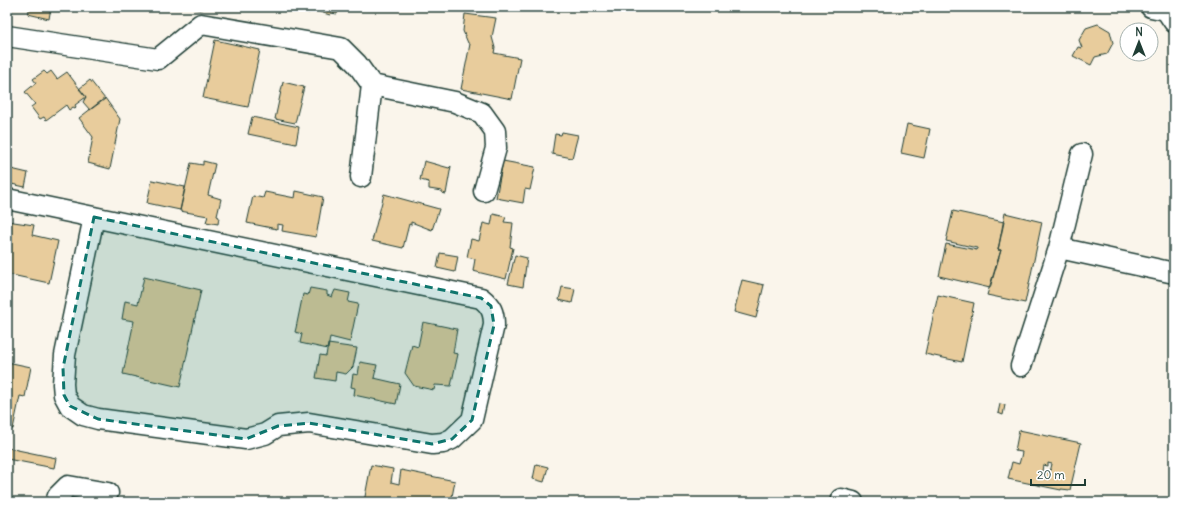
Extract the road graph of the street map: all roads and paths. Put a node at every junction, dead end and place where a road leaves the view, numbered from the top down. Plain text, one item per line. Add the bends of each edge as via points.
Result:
1 (1151, 7) edge
2 (1174, 22) edge
3 (7, 36) edge
4 (372, 85) junction
5 (1082, 154) dead end
6 (361, 177) dead end
7 (484, 191) dead end
8 (7, 199) edge
9 (94, 217) junction
10 (1058, 248) junction
11 (1174, 273) edge
12 (1021, 366) dead end
13 (108, 493) dead end
14 (56, 502) edge

1 - 2 street via 1166,10
3 - 4 street via 158,59 201,24 341,48
4 - 6 street
4 - 7 street via 456,102 482,114 495,131 496,148
5 - 10 street
8 - 9 street
9 - 9 street via 481,298 491,306 494,325 472,420 452,439 432,444 309,423 278,426 265,434 246,439 98,419 83,414 70,406 64,395 63,368
10 - 11 street
10 - 12 street
13 - 14 street via 68,486

